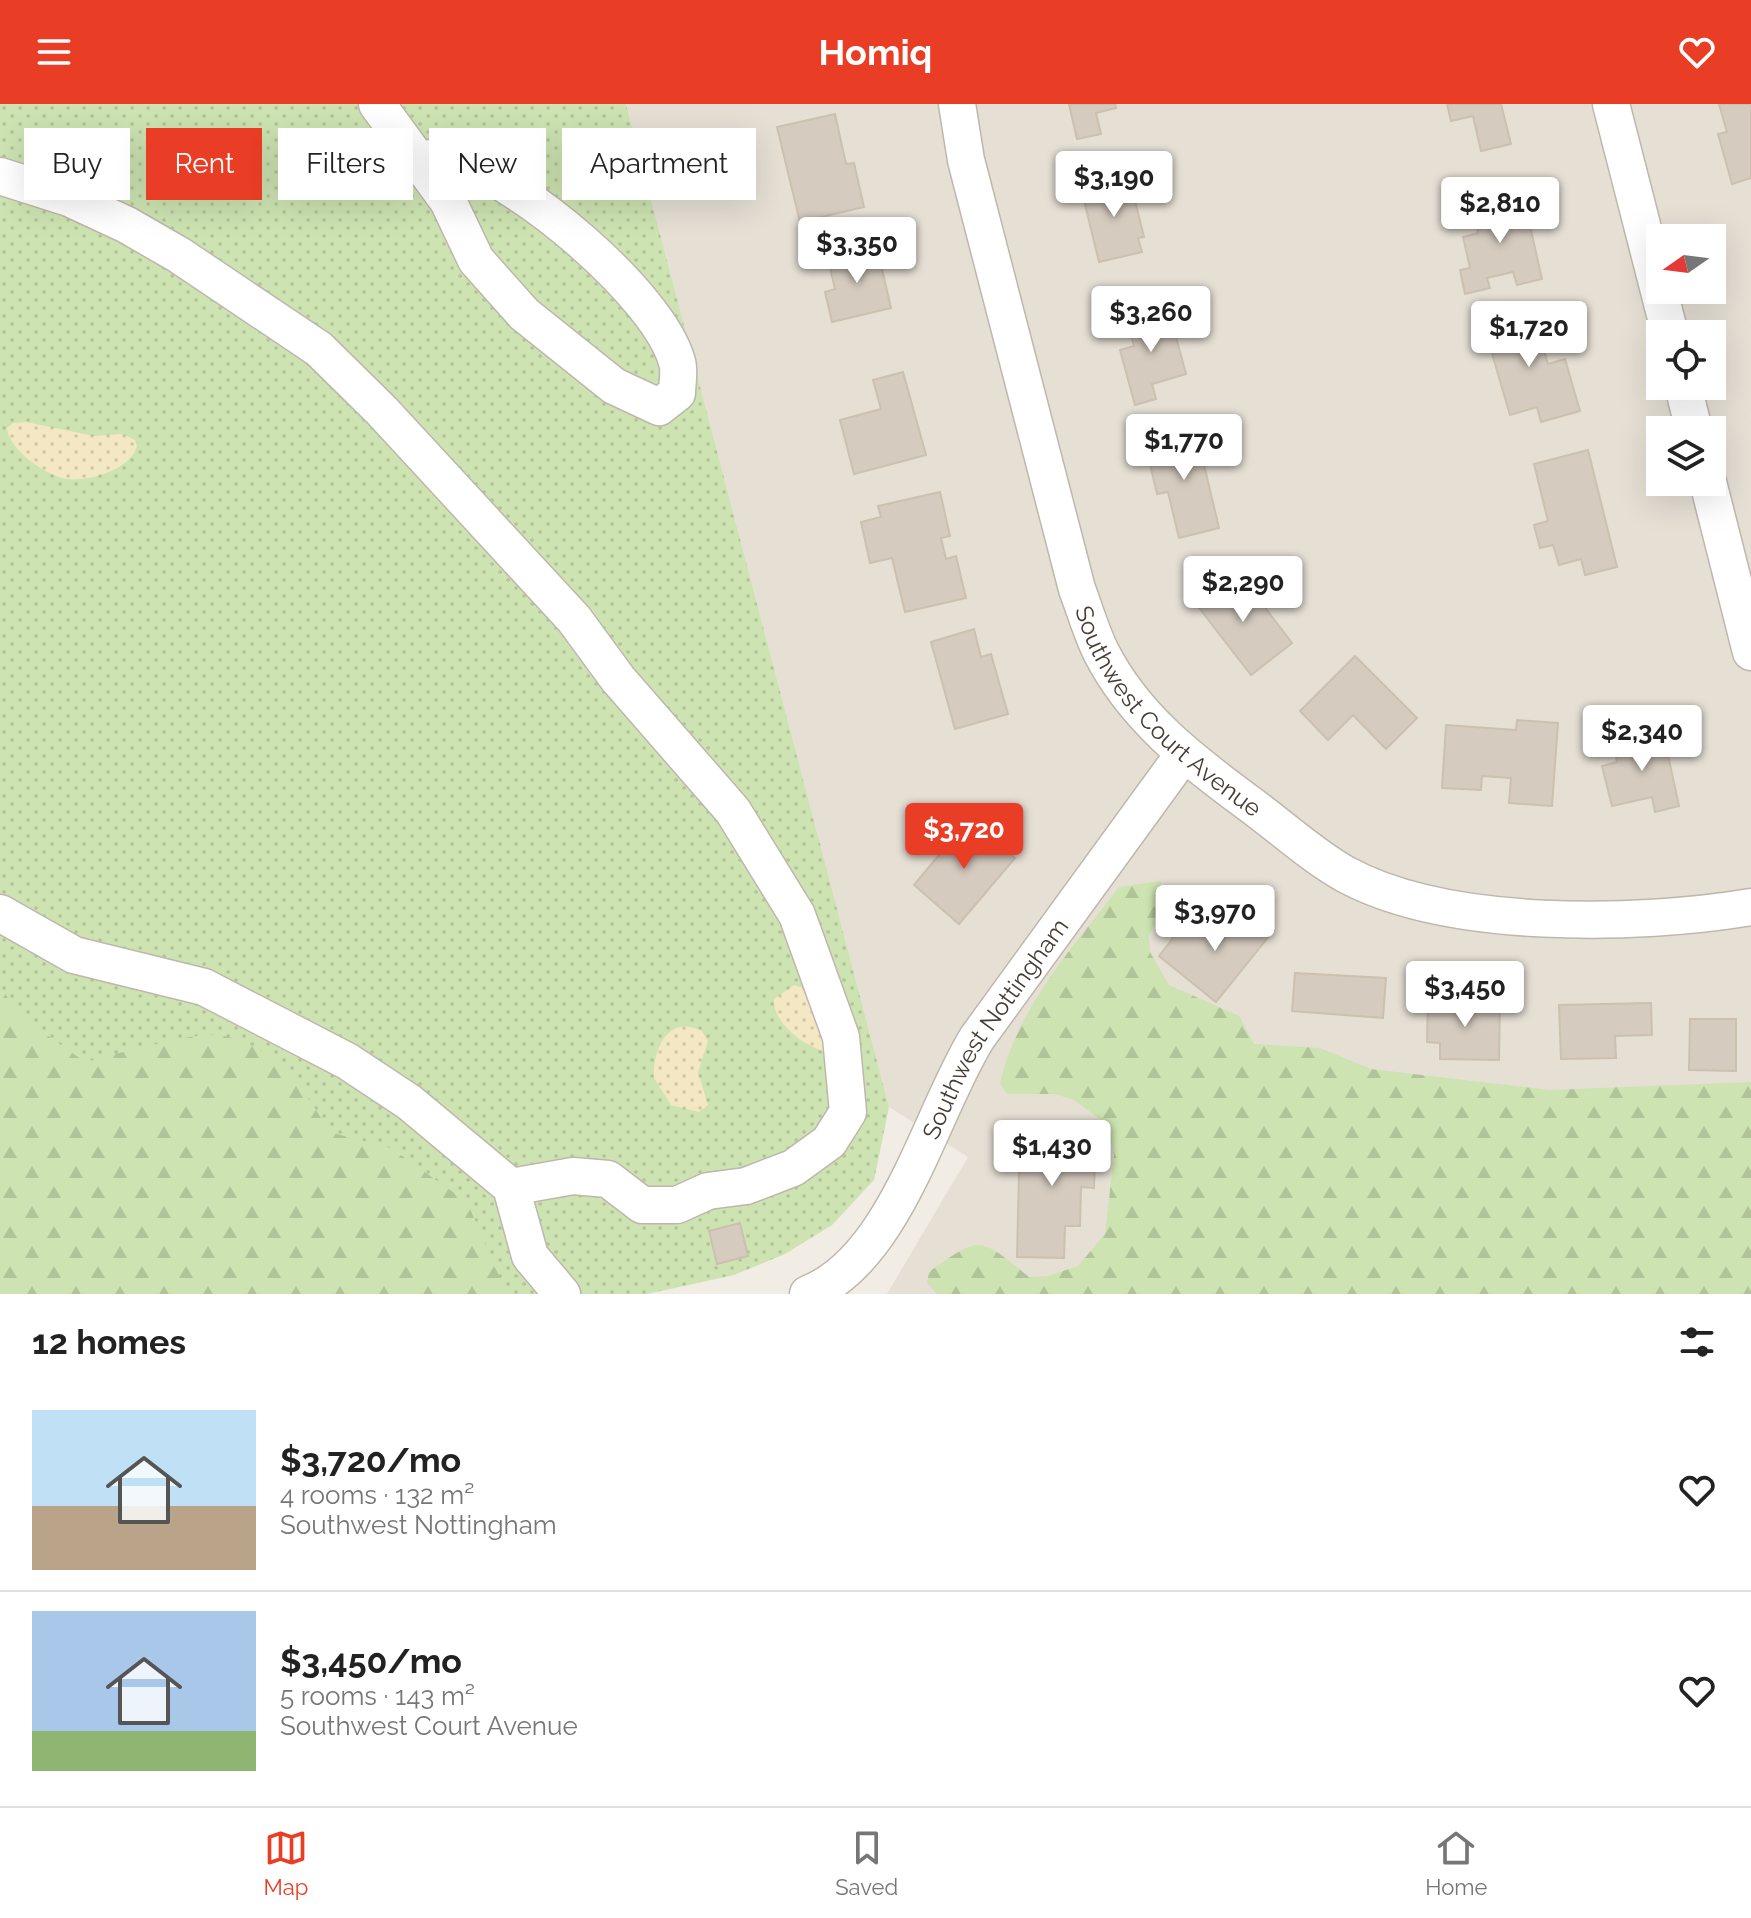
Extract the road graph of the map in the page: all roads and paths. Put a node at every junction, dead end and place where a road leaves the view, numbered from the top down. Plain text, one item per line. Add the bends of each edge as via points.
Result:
1 (377, 104) edge
2 (957, 104) edge
3 (1611, 104) edge
4 (416, 158) junction
5 (0, 176) edge
6 (1666, 320) edge
7 (1712, 496) edge
8 (1751, 652) edge
9 (1183, 755) junction
10 (1751, 907) edge
11 (0, 913) edge
12 (511, 1187) junction
13 (562, 1294) edge
14 (808, 1294) edge

1 - 4 street
2 - 9 street, Southwest Court Avenue via 966,160 1077,589 1116,678
3 - 6 street
4 - 4 street via 448,201 476,260 524,314 614,386 659,407 677,393 678,363 659,328 588,246 490,177 452,159
5 - 12 street via 69,198 127,225 319,349 574,619 618,679 733,811 797,915 841,1037 848,1112 829,1142 793,1168 677,1205 642,1205 608,1179 573,1176
7 - 8 street
9 - 10 street, Southwest Court Avenue via 1345,874 1423,901 1514,917 1621,919
9 - 14 street, Southwest Nottingham via 977,1038 955,1074 913,1171 865,1250 850,1270
11 - 12 street via 74,955 204,987 270,1019 409,1102
12 - 13 street via 530,1256

